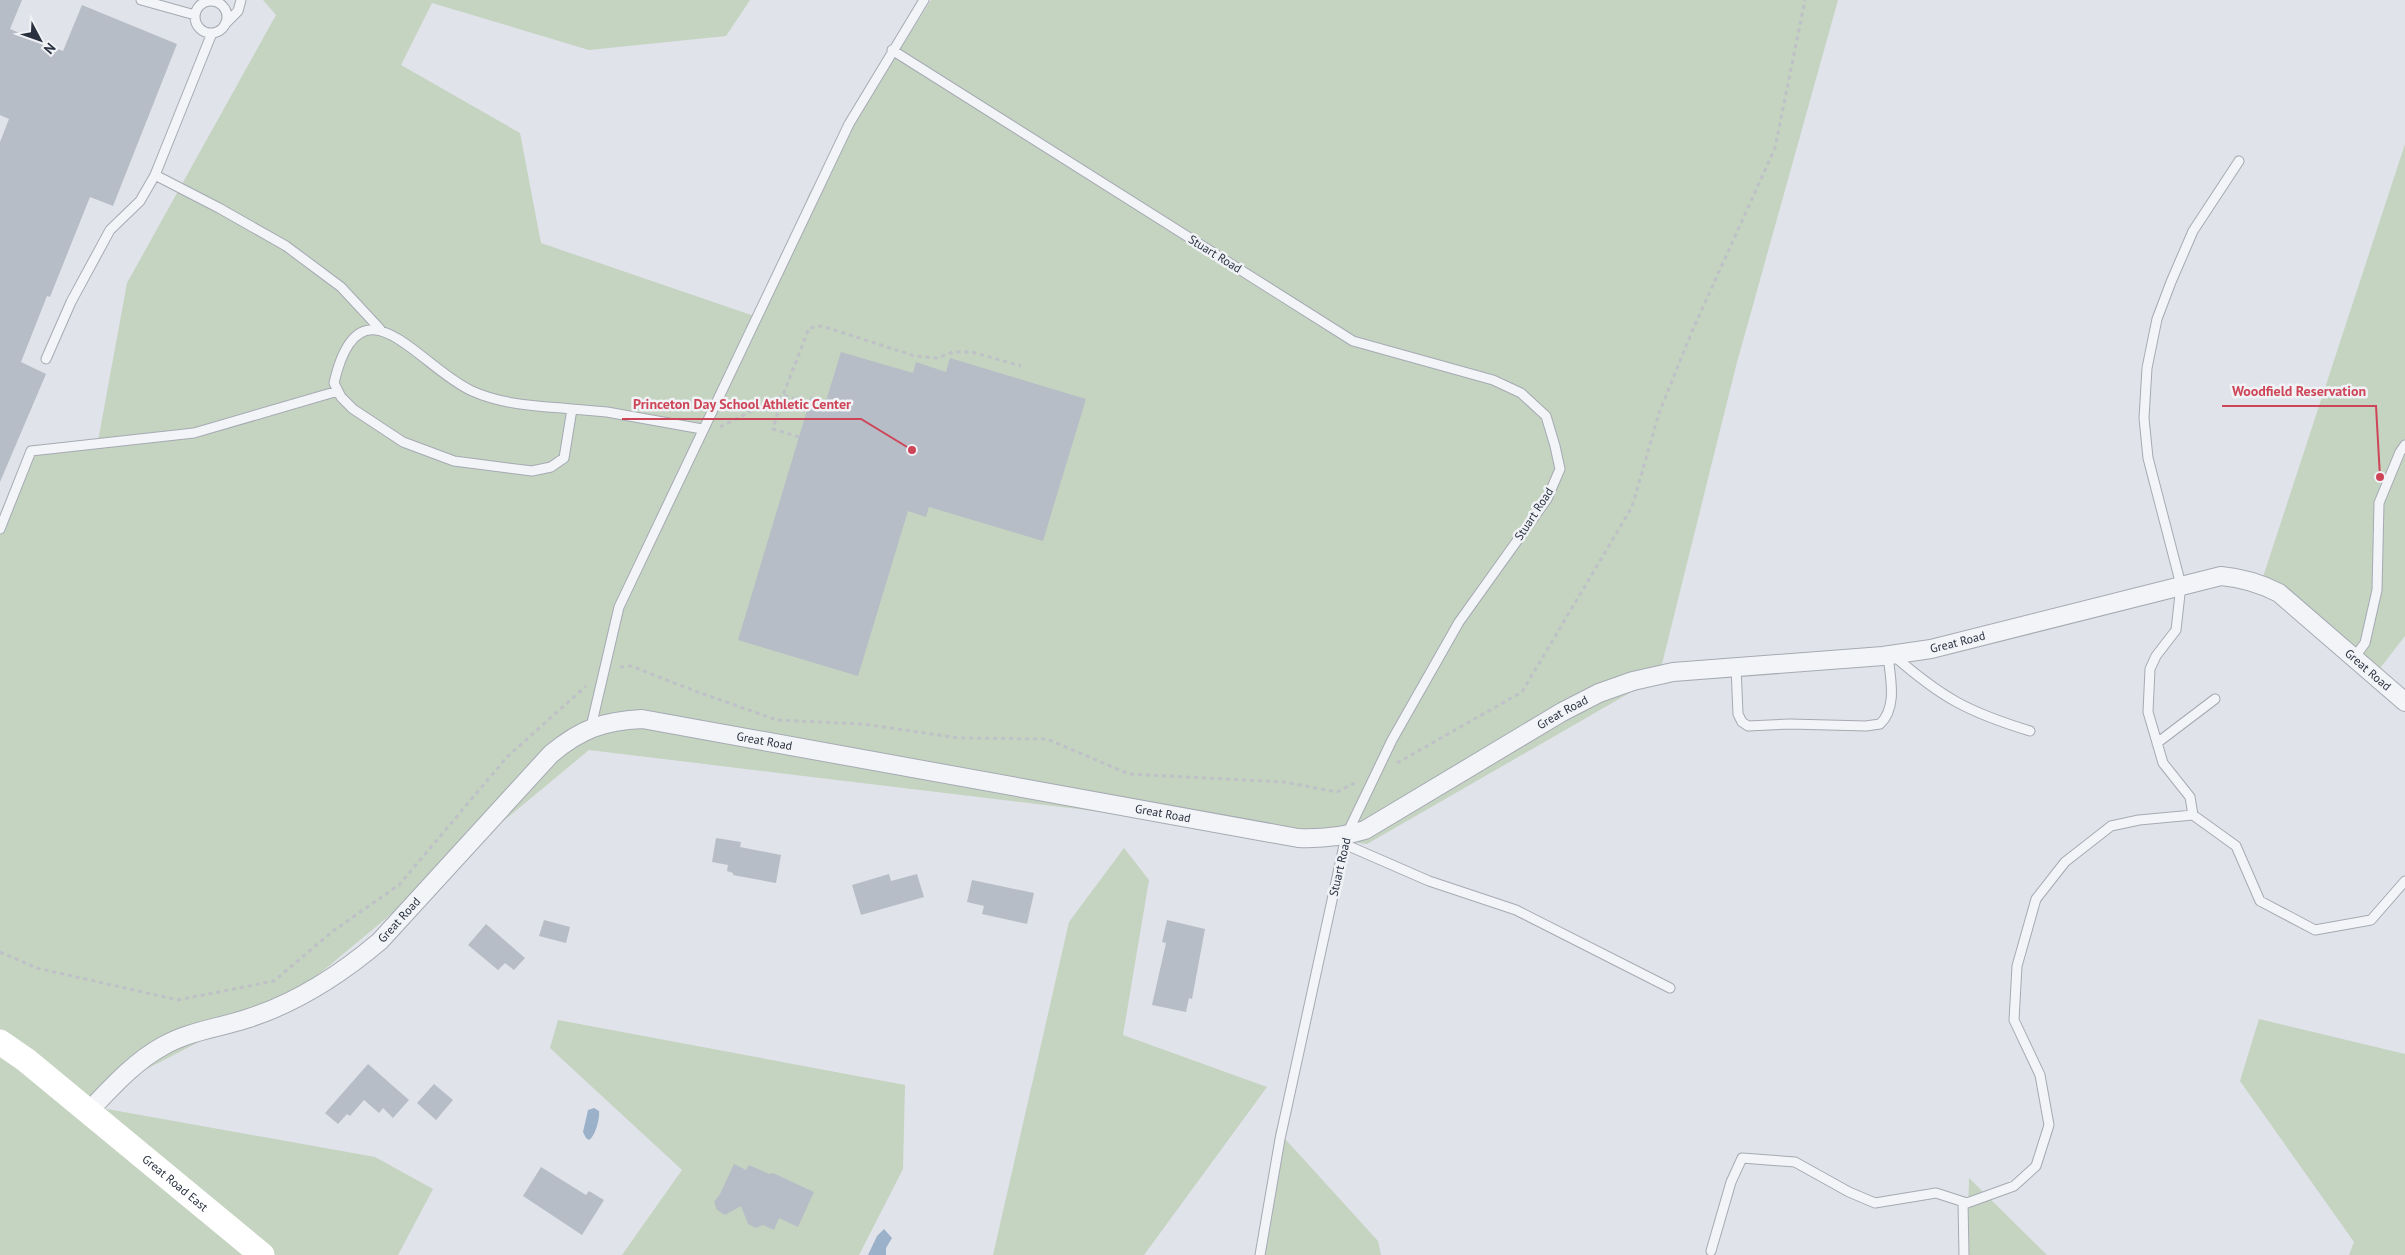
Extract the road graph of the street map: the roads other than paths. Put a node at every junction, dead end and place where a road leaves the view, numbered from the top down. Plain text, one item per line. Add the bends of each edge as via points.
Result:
1 (141, 0) edge
2 (241, 0) edge
3 (924, 0) edge
4 (195, 15) junction
5 (225, 24) junction
6 (212, 33) junction
7 (892, 50) junction
8 (2239, 161) dead end
9 (155, 175) junction
10 (380, 329) junction
11 (46, 359) dead end
12 (338, 391) junction
13 (572, 409) junction
14 (702, 429) junction
15 (2405, 445) edge
16 (0, 529) edge
17 (2180, 585) junction
18 (1890, 655) junction
19 (2354, 658) junction
20 (1736, 667) junction
21 (2214, 699) dead end
22 (2405, 702) edge
23 (591, 727) junction
24 (2030, 731) dead end
25 (2157, 743) junction
26 (2193, 815) junction
27 (1345, 840) junction
28 (2405, 881) edge
29 (1670, 988) dead end
30 (0, 1042) edge
31 (89, 1111) junction
32 (1964, 1202) junction
33 (1711, 1251) dead end
34 (262, 1255) edge
35 (1260, 1255) edge
36 (1964, 1255) edge

1 - 4 lane
2 - 5 lane via 238,12
3 - 7 lane
4 - 5 lane via 204,2 214,1 226,10
4 - 6 lane via 198,25
5 - 6 lane
6 - 9 lane
7 - 14 lane via 849,124
7 - 27 lane, Stuart Road via 1353,341 1493,380 1521,393 1546,416 1560,469 1547,499 1459,622 1392,740
8 - 17 lane via 2193,231 2157,320 2147,368 2144,418 2148,458
9 - 10 lane via 286,246 341,287
9 - 11 lane via 140,201 110,230 71,302
10 - 12 lane via 362,331 349,342 338,364 334,383
10 - 13 lane via 399,338 451,380 472,391 496,400
12 - 13 lane via 353,409 403,442 454,461 532,471 551,467 564,458
12 - 16 lane via 194,433 31,451
13 - 14 lane via 608,412
14 - 23 lane via 619,607
15 - 19 lane via 2379,503 2377,590 2365,643
17 - 18 street, Great Road via 1931,649
17 - 19 street, Great Road via 2220,576 2260,583 2279,593
17 - 25 lane via 2176,630 2150,669 2148,712
18 - 20 street, Great Road
18 - 20 lane via 1890,710 1880,724 1866,726 1748,726 1738,714
18 - 24 lane via 1952,702
19 - 22 street, Great Road
20 - 27 street, Great Road via 1674,672 1598,693
21 - 25 lane
23 - 27 street, Great Road via 616,720 642,719 1298,838
23 - 31 street, Great Road via 551,754 380,941 354,964 284,1005 164,1045 137,1062
25 - 26 lane via 2163,763 2190,797
26 - 28 lane via 2236,846 2260,901 2315,930 2371,920
26 - 32 lane via 2111,826 2065,862 2036,900 2017,966 2014,1020 2040,1075 2049,1125 2036,1166 2014,1186
27 - 29 lane via 1429,882 1516,910
27 - 35 lane, Stuart Road via 1280,1139
30 - 31 street
31 - 34 street, Great Road East
32 - 33 lane via 1936,1193 1875,1203 1795,1162 1742,1158 1731,1182
32 - 36 lane

